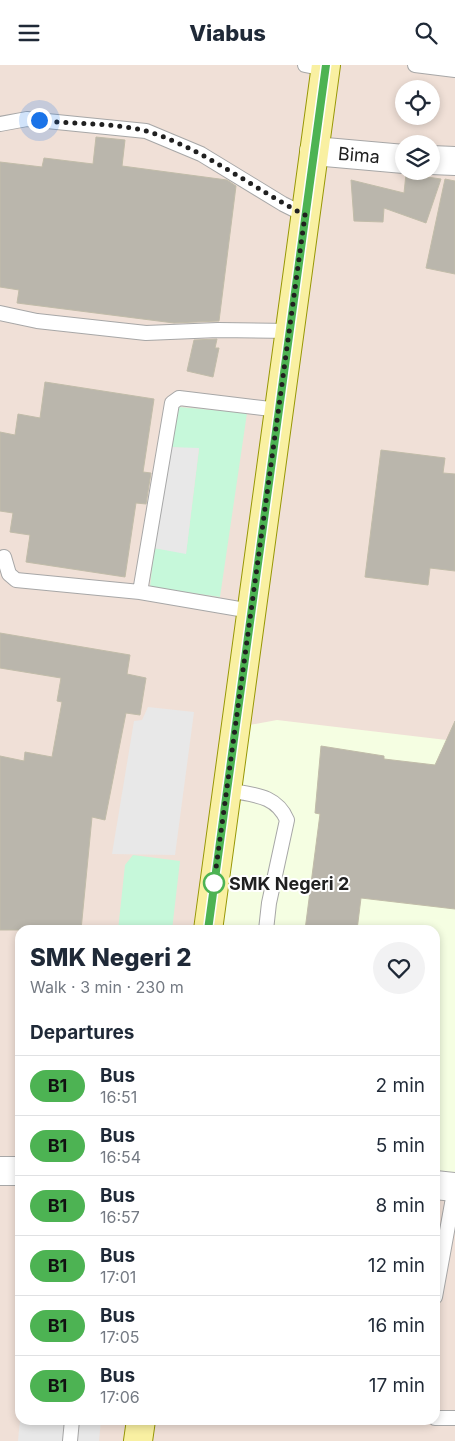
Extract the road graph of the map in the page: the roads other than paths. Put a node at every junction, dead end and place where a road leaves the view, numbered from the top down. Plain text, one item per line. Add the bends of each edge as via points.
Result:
1 (415, 65) edge
2 (319, 66) edge
3 (455, 70) edge
4 (0, 125) edge
5 (314, 151) junction
6 (395, 158) edge
7 (440, 160) edge
8 (455, 161) edge
9 (305, 215) junction
10 (0, 313) edge
11 (290, 331) junction
12 (279, 410) junction
13 (4, 557) dead end
14 (140, 592) junction
15 (251, 611) junction
16 (227, 791) junction
17 (209, 925) edge
18 (267, 925) edge
19 (0, 1171) edge
20 (15, 1171) edge
21 (440, 1186) edge
22 (455, 1187) edge
23 (440, 1270) edge
24 (440, 1418) edge
25 (455, 1419) edge
26 (72, 1425) edge
27 (140, 1425) edge
28 (70, 1441) edge
29 (138, 1441) edge

1 - 3 lane
2 - 5 main road
4 - 9 lane via 26,119 146,131 200,154
5 - 6 street, Bima
5 - 9 main road
7 - 8 street
9 - 11 main road
10 - 11 lane via 37,321 146,333
11 - 12 main road
12 - 14 lane via 179,398 172,403
12 - 15 main road
13 - 14 lane via 9,573 16,580
14 - 15 lane
15 - 16 main road
16 - 17 main road
16 - 18 lane via 265,798 282,807 287,820
19 - 20 street
21 - 22 street
22 - 23 lane
24 - 25 lane
26 - 28 lane
27 - 29 main road

